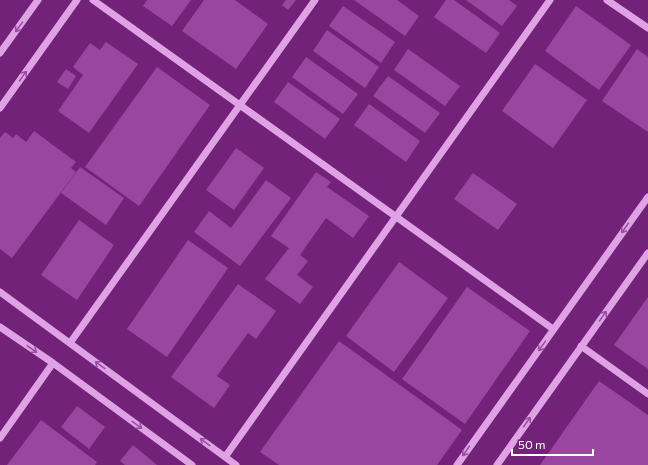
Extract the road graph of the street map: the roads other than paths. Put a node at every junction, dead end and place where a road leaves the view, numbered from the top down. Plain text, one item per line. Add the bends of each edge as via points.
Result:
1 (38, 0) edge
2 (76, 0) edge
3 (93, 0) edge
4 (315, 0) edge
5 (550, 0) edge
6 (607, 0) edge
7 (648, 28) edge
8 (0, 53) edge
9 (240, 105) junction
10 (0, 108) edge
11 (648, 196) edge
12 (396, 217) junction
13 (648, 252) edge
14 (0, 292) edge
15 (0, 326) edge
16 (553, 329) junction
17 (70, 343) junction
18 (581, 346) junction
19 (53, 363) junction
20 (648, 394) edge
21 (0, 438) edge
22 (225, 457) junction
23 (192, 465) edge
24 (236, 465) edge
25 (457, 465) edge
26 (497, 465) edge

1 -> 8 street
10 -> 2 street
3 - 9 street
4 - 9 street
5 - 12 street
6 - 7 street
9 - 12 street
9 - 17 street
11 -> 16 street
12 - 16 street
12 - 22 street
18 -> 13 street
14 - 17 street
15 -> 19 street
16 -> 25 street
22 -> 17 street
18 - 20 street
26 -> 18 street
19 - 21 street
19 -> 23 street
22 - 24 street

